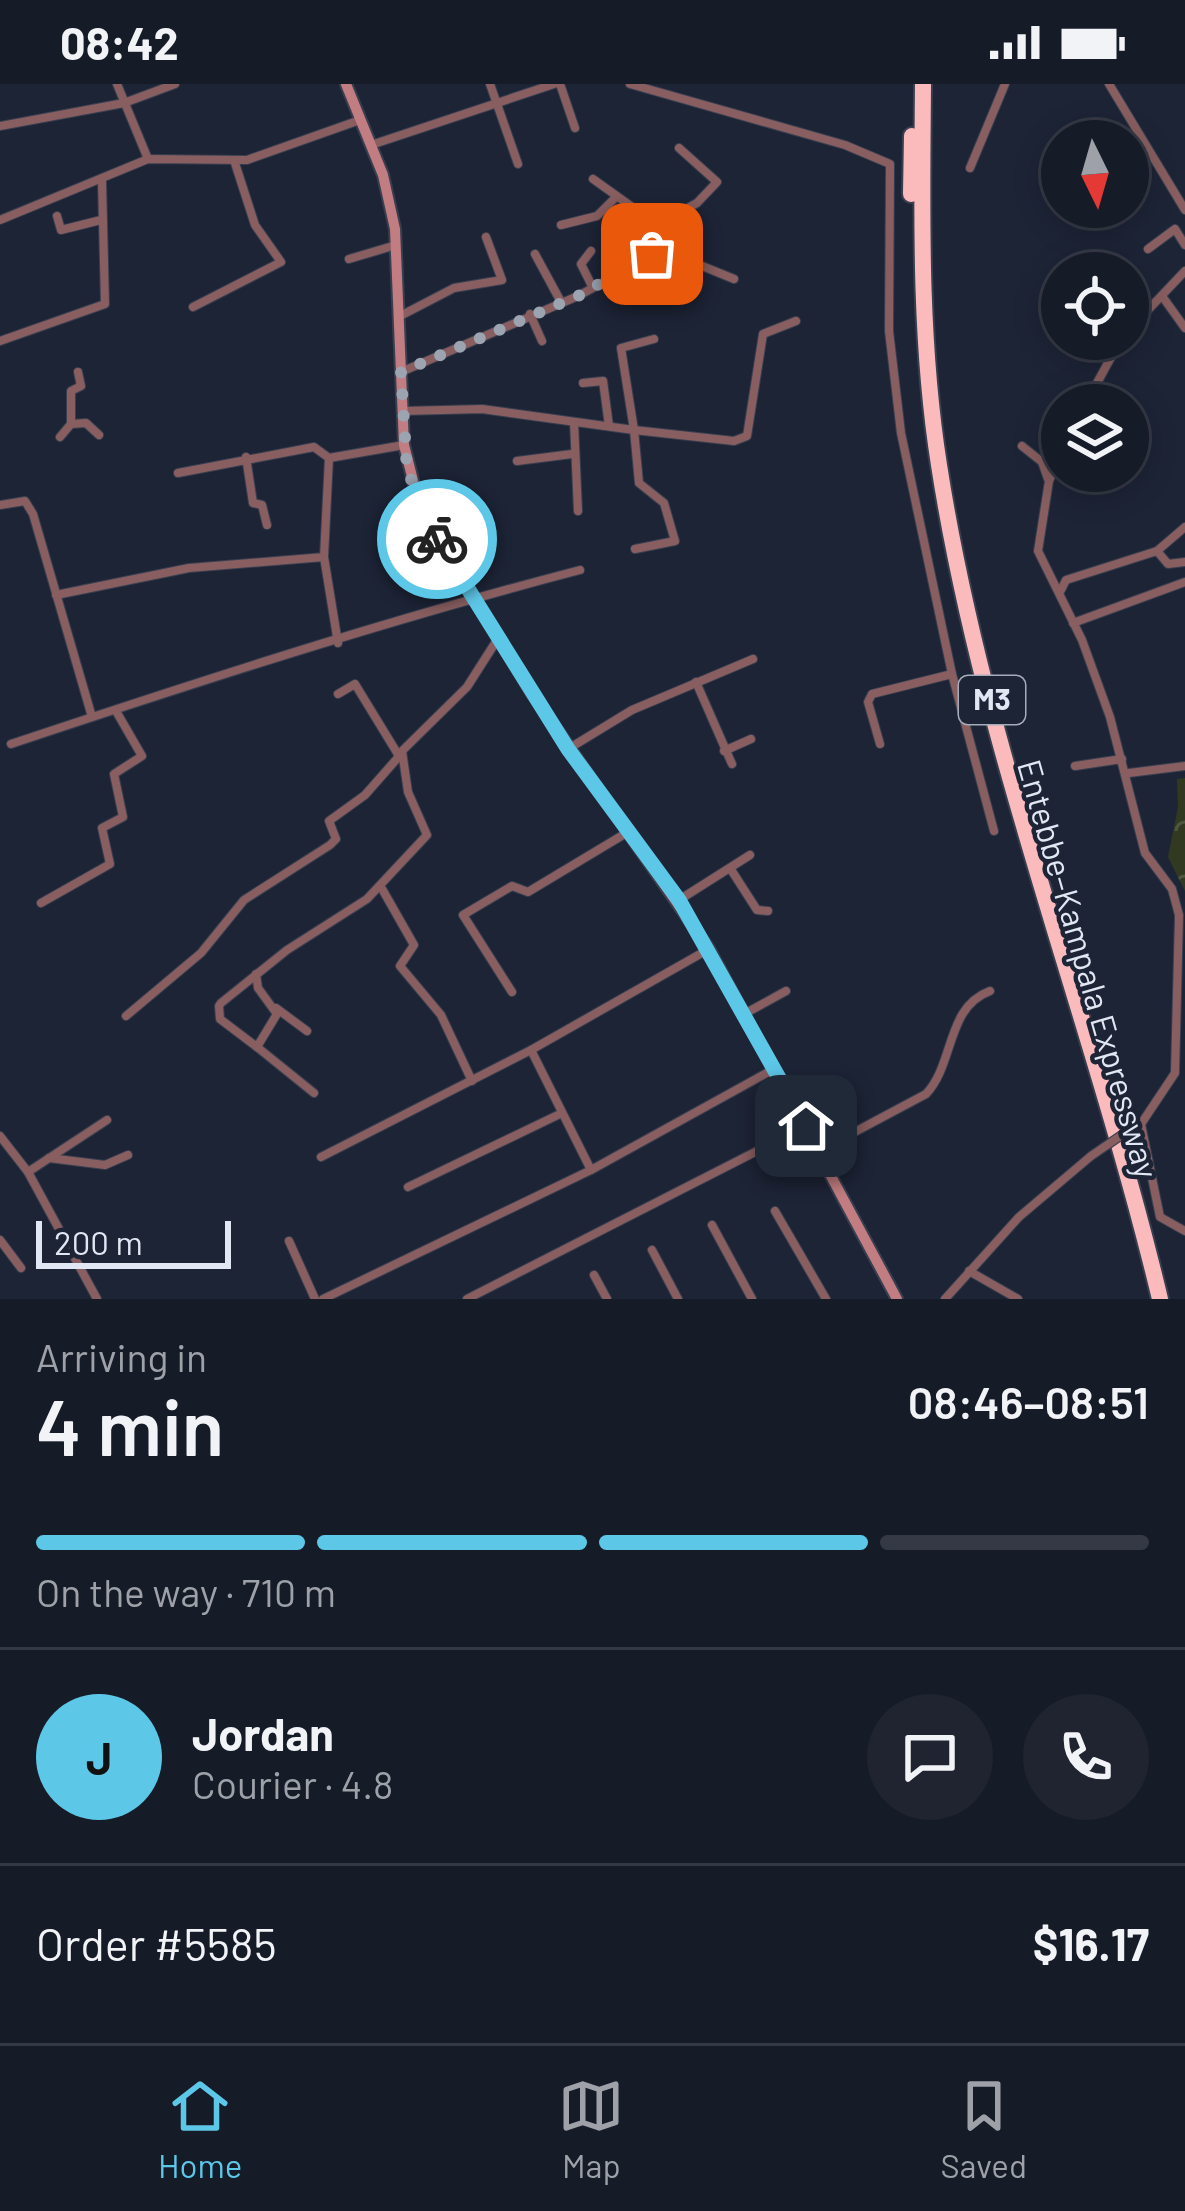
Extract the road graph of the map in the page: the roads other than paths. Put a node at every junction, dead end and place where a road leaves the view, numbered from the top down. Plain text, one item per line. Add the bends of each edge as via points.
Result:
1 (116, 84) edge
2 (175, 84) edge
3 (346, 84) edge
4 (490, 84) edge
5 (557, 84) edge
6 (630, 84) edge
7 (913, 84) edge
8 (923, 84) edge
9 (1005, 84) edge
10 (1109, 84) edge
11 (124, 103) junction
12 (496, 104) junction
13 (361, 120) junction
14 (0, 125) edge
15 (575, 128) dead end
16 (371, 145) junction
17 (679, 148) dead end
18 (148, 159) junction
19 (234, 160) junction
20 (518, 164) dead end
21 (970, 168) dead end
22 (593, 179) dead end
23 (102, 181) junction
24 (616, 197) junction
25 (1185, 210) edge
26 (57, 216) dead end
27 (0, 220) edge
28 (101, 220) junction
29 (560, 225) dead end
30 (655, 226) junction
31 (486, 237) dead end
32 (397, 244) junction
33 (1185, 245) edge
34 (1148, 249) dead end
35 (663, 250) junction
36 (591, 251) dead end
37 (536, 254) dead end
38 (350, 259) dead end
39 (1185, 271) edge
40 (734, 279) dead end
41 (591, 284) junction
42 (1162, 296) junction
43 (561, 302) junction
44 (193, 307) dead end
45 (1149, 309) edge
46 (402, 314) junction
47 (530, 314) junction
48 (796, 321) dead end
49 (1185, 328) edge
50 (654, 339) dead end
51 (0, 341) edge
52 (542, 341) dead end
53 (78, 372) dead end
54 (401, 372) junction
55 (583, 383) dead end
56 (402, 411) junction
57 (574, 422) junction
58 (71, 424) junction
59 (609, 427) junction
60 (634, 430) junction
61 (99, 435) dead end
62 (60, 437) dead end
63 (404, 445) junction
64 (1022, 446) dead end
65 (572, 454) junction
66 (246, 457) junction
67 (329, 458) junction
68 (517, 460) dead end
69 (1041, 461) edge
70 (178, 473) dead end
71 (1046, 492) edge
72 (0, 505) edge
73 (578, 511) dead end
74 (267, 525) dead end
75 (1185, 527) edge
76 (635, 549) dead end
77 (1157, 550) junction
78 (324, 557) junction
79 (1185, 562) edge
80 (580, 570) dead end
81 (1185, 583) edge
82 (56, 595) junction
83 (1061, 597) junction
84 (475, 602) junction
85 (1073, 622) junction
86 (497, 640) junction
87 (338, 643) junction
88 (753, 659) dead end
89 (952, 674) junction
90 (696, 682) junction
91 (338, 694) dead end
92 (116, 710) junction
93 (92, 717) junction
94 (751, 739) dead end
95 (11, 744) dead end
96 (880, 744) dead end
97 (568, 749) junction
98 (724, 751) junction
99 (401, 754) junction
100 (1122, 759) junction
101 (732, 764) dead end
102 (1075, 766) dead end
103 (1185, 766) edge
104 (1129, 773) junction
105 (629, 831) junction
106 (994, 831) dead end
107 (750, 855) dead end
108 (730, 868) junction
109 (382, 887) junction
110 (679, 900) junction
111 (41, 903) dead end
112 (768, 911) dead end
113 (709, 949) junction
114 (256, 974) junction
115 (787, 991) dead end
116 (991, 991) dead end
117 (512, 992) dead end
118 (275, 1007) junction
119 (746, 1013) junction
120 (126, 1016) dead end
121 (307, 1030) dead end
122 (257, 1047) junction
123 (531, 1051) junction
124 (775, 1068) junction
125 (1180, 1072) edge
126 (472, 1081) junction
127 (314, 1093) dead end
128 (562, 1113) junction
129 (107, 1120) dead end
130 (1141, 1124) junction
131 (806, 1126) junction
132 (0, 1136) edge
133 (819, 1151) junction
134 (128, 1155) dead end
135 (321, 1157) dead end
136 (49, 1158) junction
137 (591, 1170) junction
138 (28, 1172) junction
139 (408, 1187) dead end
140 (775, 1211) dead end
141 (712, 1225) dead end
142 (1185, 1231) edge
143 (0, 1240) edge
144 (289, 1241) dead end
145 (652, 1250) dead end
146 (21, 1268) dead end
147 (969, 1270) junction
148 (594, 1275) dead end
149 (892, 1297) edge
150 (97, 1299) edge
151 (319, 1299) edge
152 (467, 1299) edge
153 (607, 1299) edge
154 (678, 1299) edge
155 (752, 1299) edge
156 (826, 1299) edge
157 (945, 1299) edge
158 (1018, 1299) edge
159 (1149, 1299) edge
160 (1160, 1299) edge

1 - 11 street
2 - 11 street
3 - 13 main road
4 - 12 street
5 - 12 street
5 - 15 street
6 - 89 street via 890,164 896,392
7 - 159 highway, Entebbe–Kampala Expressway / M3 via 916,338 941,538
8 - 160 highway, Entebbe–Kampala Expressway / M3 via 925,339 949,522
9 - 21 street
10 - 25 street
11 - 14 street
11 - 18 street
12 - 16 street
12 - 20 street
13 - 16 main road
13 - 19 street
16 - 32 main road
17 - 30 street via 717,182
18 - 19 street
18 - 23 street
19 - 44 street via 255,225 281,262
22 - 24 street
23 - 27 street
23 - 28 street
24 - 29 street via 598,216
24 - 30 street
26 - 28 street via 61,230
28 - 51 street via 105,304
30 - 35 street
31 - 46 street via 502,280 454,288
32 - 38 street
32 - 46 main road
33 - 34 street via 1175,230
35 - 40 street
35 - 41 street
36 - 41 street via 581,264
37 - 43 street
39 - 42 street
41 - 43 street
42 - 45 street
42 - 49 street
43 - 47 street
46 - 54 main road
47 - 52 street
47 - 54 street
48 - 60 street via 763,334 742,439
50 - 60 street via 621,348
53 - 58 street
54 - 56 main road
55 - 59 street via 603,381
56 - 57 street via 482,409
56 - 63 main road
57 - 59 street
57 - 65 street
58 - 61 street
58 - 62 street
59 - 60 street
60 - 76 street via 639,483 664,502 675,541
63 - 67 street
63 - 84 main road via 421,512
64 - 69 street
65 - 68 street
65 - 73 street
66 - 67 street via 314,447
66 - 70 street
66 - 74 street via 253,502 262,505
67 - 78 street
71 - 83 street via 1038,551
72 - 82 street via 30,506
75 - 77 street
77 - 79 street via 1171,566
77 - 83 street via 1066,580
78 - 82 street via 189,568
78 - 87 street
80 - 84 street
81 - 85 street
82 - 93 street
83 - 85 street
84 - 86 main road
84 - 87 street
85 - 100 street
86 - 97 main road
86 - 99 street via 467,687
87 - 92 street
88 - 90 street
89 - 96 street via 872,694
89 - 106 street
90 - 97 street
90 - 98 street
91 - 99 street via 355,684
92 - 93 street
92 - 111 street via 142,756 113,774 123,817 102,828 110,864
93 - 95 street
94 - 98 street
97 - 105 main road
98 - 101 street
99 - 109 street via 427,836
99 - 120 street via 329,821 336,838 330,845 244,900 201,953
100 - 102 street
100 - 104 street
103 - 104 street
104 - 125 street via 1145,854 1172,889 1179,915
105 - 110 main road
105 - 117 street via 530,891 512,886 463,916
107 - 108 street
108 - 110 street
108 - 112 street via 757,910
109 - 114 street
109 - 126 street via 414,945 400,966 441,1015
110 - 113 main road
113 - 119 main road
113 - 123 street
114 - 118 street via 257,988
114 - 122 street via 216,1014
115 - 119 street
116 - 133 street via 962,1012 926,1094
118 - 121 street
118 - 122 street via 275,1022
119 - 124 main road
122 - 127 street
123 - 126 street
123 - 128 street
124 - 131 main road
124 - 137 street
125 - 130 street
126 - 135 street
128 - 137 street
128 - 139 street
129 - 136 street
130 - 142 street via 1160,1217
130 - 147 street, bridge via 1019,1217
131 - 133 main road
131 - 152 street
132 - 138 street
133 - 149 main road
134 - 136 street via 105,1165
136 - 138 street
137 - 151 street
138 - 150 street
140 - 156 street
141 - 155 street
143 - 146 street
144 - 151 street
145 - 154 street
147 - 157 street
147 - 158 street
148 - 153 street

